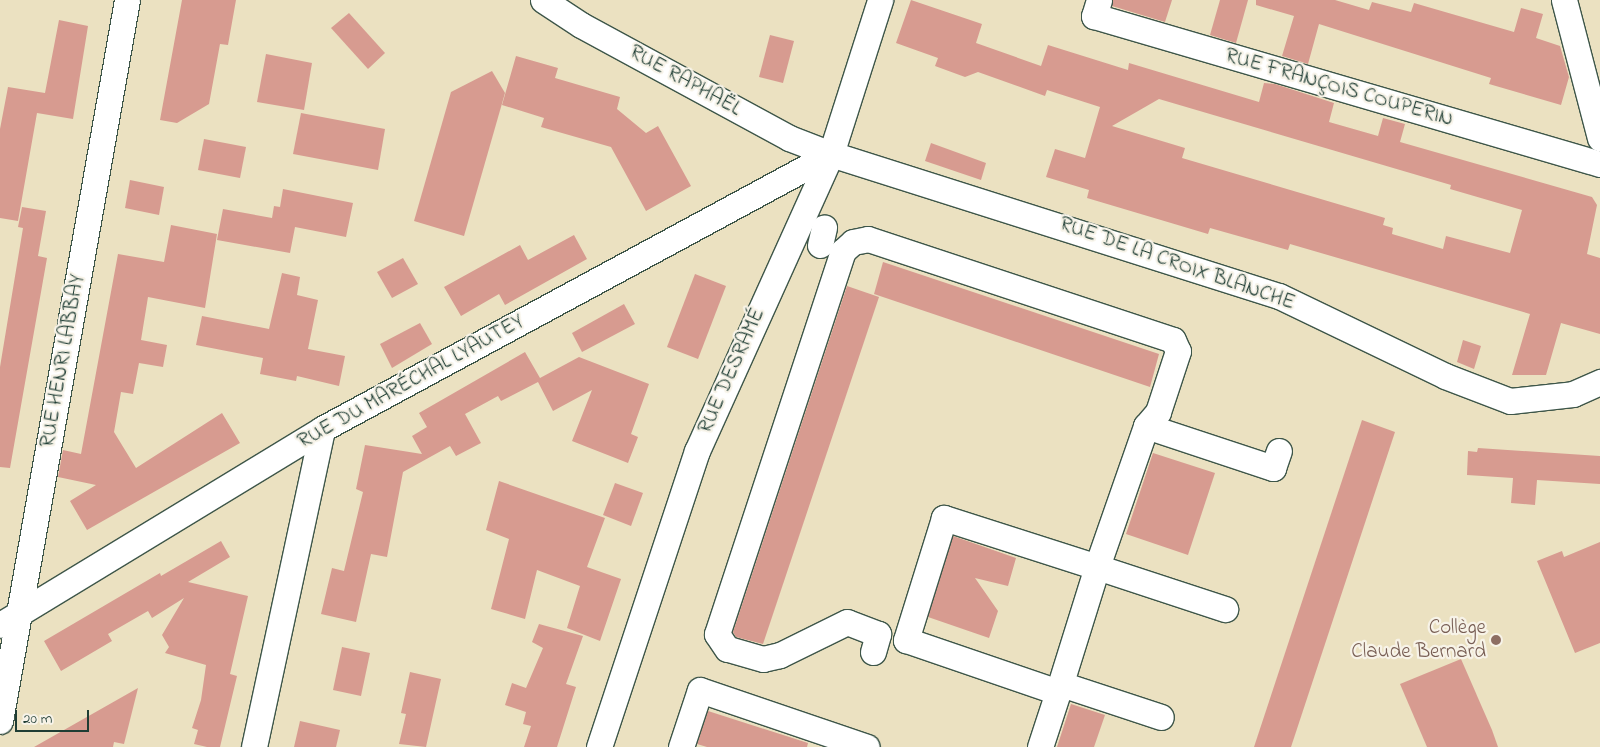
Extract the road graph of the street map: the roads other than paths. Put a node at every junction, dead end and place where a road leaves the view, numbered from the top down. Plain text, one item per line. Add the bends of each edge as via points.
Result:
1 (127, 0) edge
2 (543, 0) edge
3 (880, 0) edge
4 (1099, 0) edge
5 (1564, 0) edge
6 (1600, 138) edge
7 (831, 154) junction
8 (1600, 164) edge
9 (1600, 382) edge
10 (1146, 426) junction
11 (322, 429) junction
12 (1279, 451) dead end
13 (1097, 567) junction
14 (1225, 609) dead end
15 (9, 619) edge
16 (873, 652) dead end
17 (1059, 688) junction
18 (1161, 717) dead end
19 (0, 721) edge
20 (254, 747) edge
21 (598, 747) edge
22 (681, 747) edge
23 (867, 747) edge
24 (1040, 747) edge

1 - 15 street, RUE HENRI LABBAY
2 - 7 street, RUE RAPHAËL via 580,25 789,138
3 - 7 street, RUE DESRAMÉ
4 - 8 street, RUE FRANÇOIS COUPERIN via 1094,16
5 - 6 street
7 - 9 street, RUE DE LA CROIX BLANCHE via 1280,296 1445,376 1510,401 1573,394
7 - 11 street, RUE DU MARÉCHAL LYAUTEY
7 - 21 street, RUE DESRAMÉ via 696,451
10 - 12 street via 1273,468
10 - 13 street
10 - 16 street via 1158,412 1178,351 1173,340 868,239 853,242 843,251 716,634 727,649 764,659 780,655 847,622 878,634
11 - 15 street, RUE DU MARÉCHAL LYAUTEY
11 - 20 street
13 - 14 street
13 - 17 street
13 - 17 street via 944,518 941,527 906,640
15 - 19 street, RUE HENRI LABBAY
17 - 18 street
17 - 24 street
22 - 23 street via 707,682

